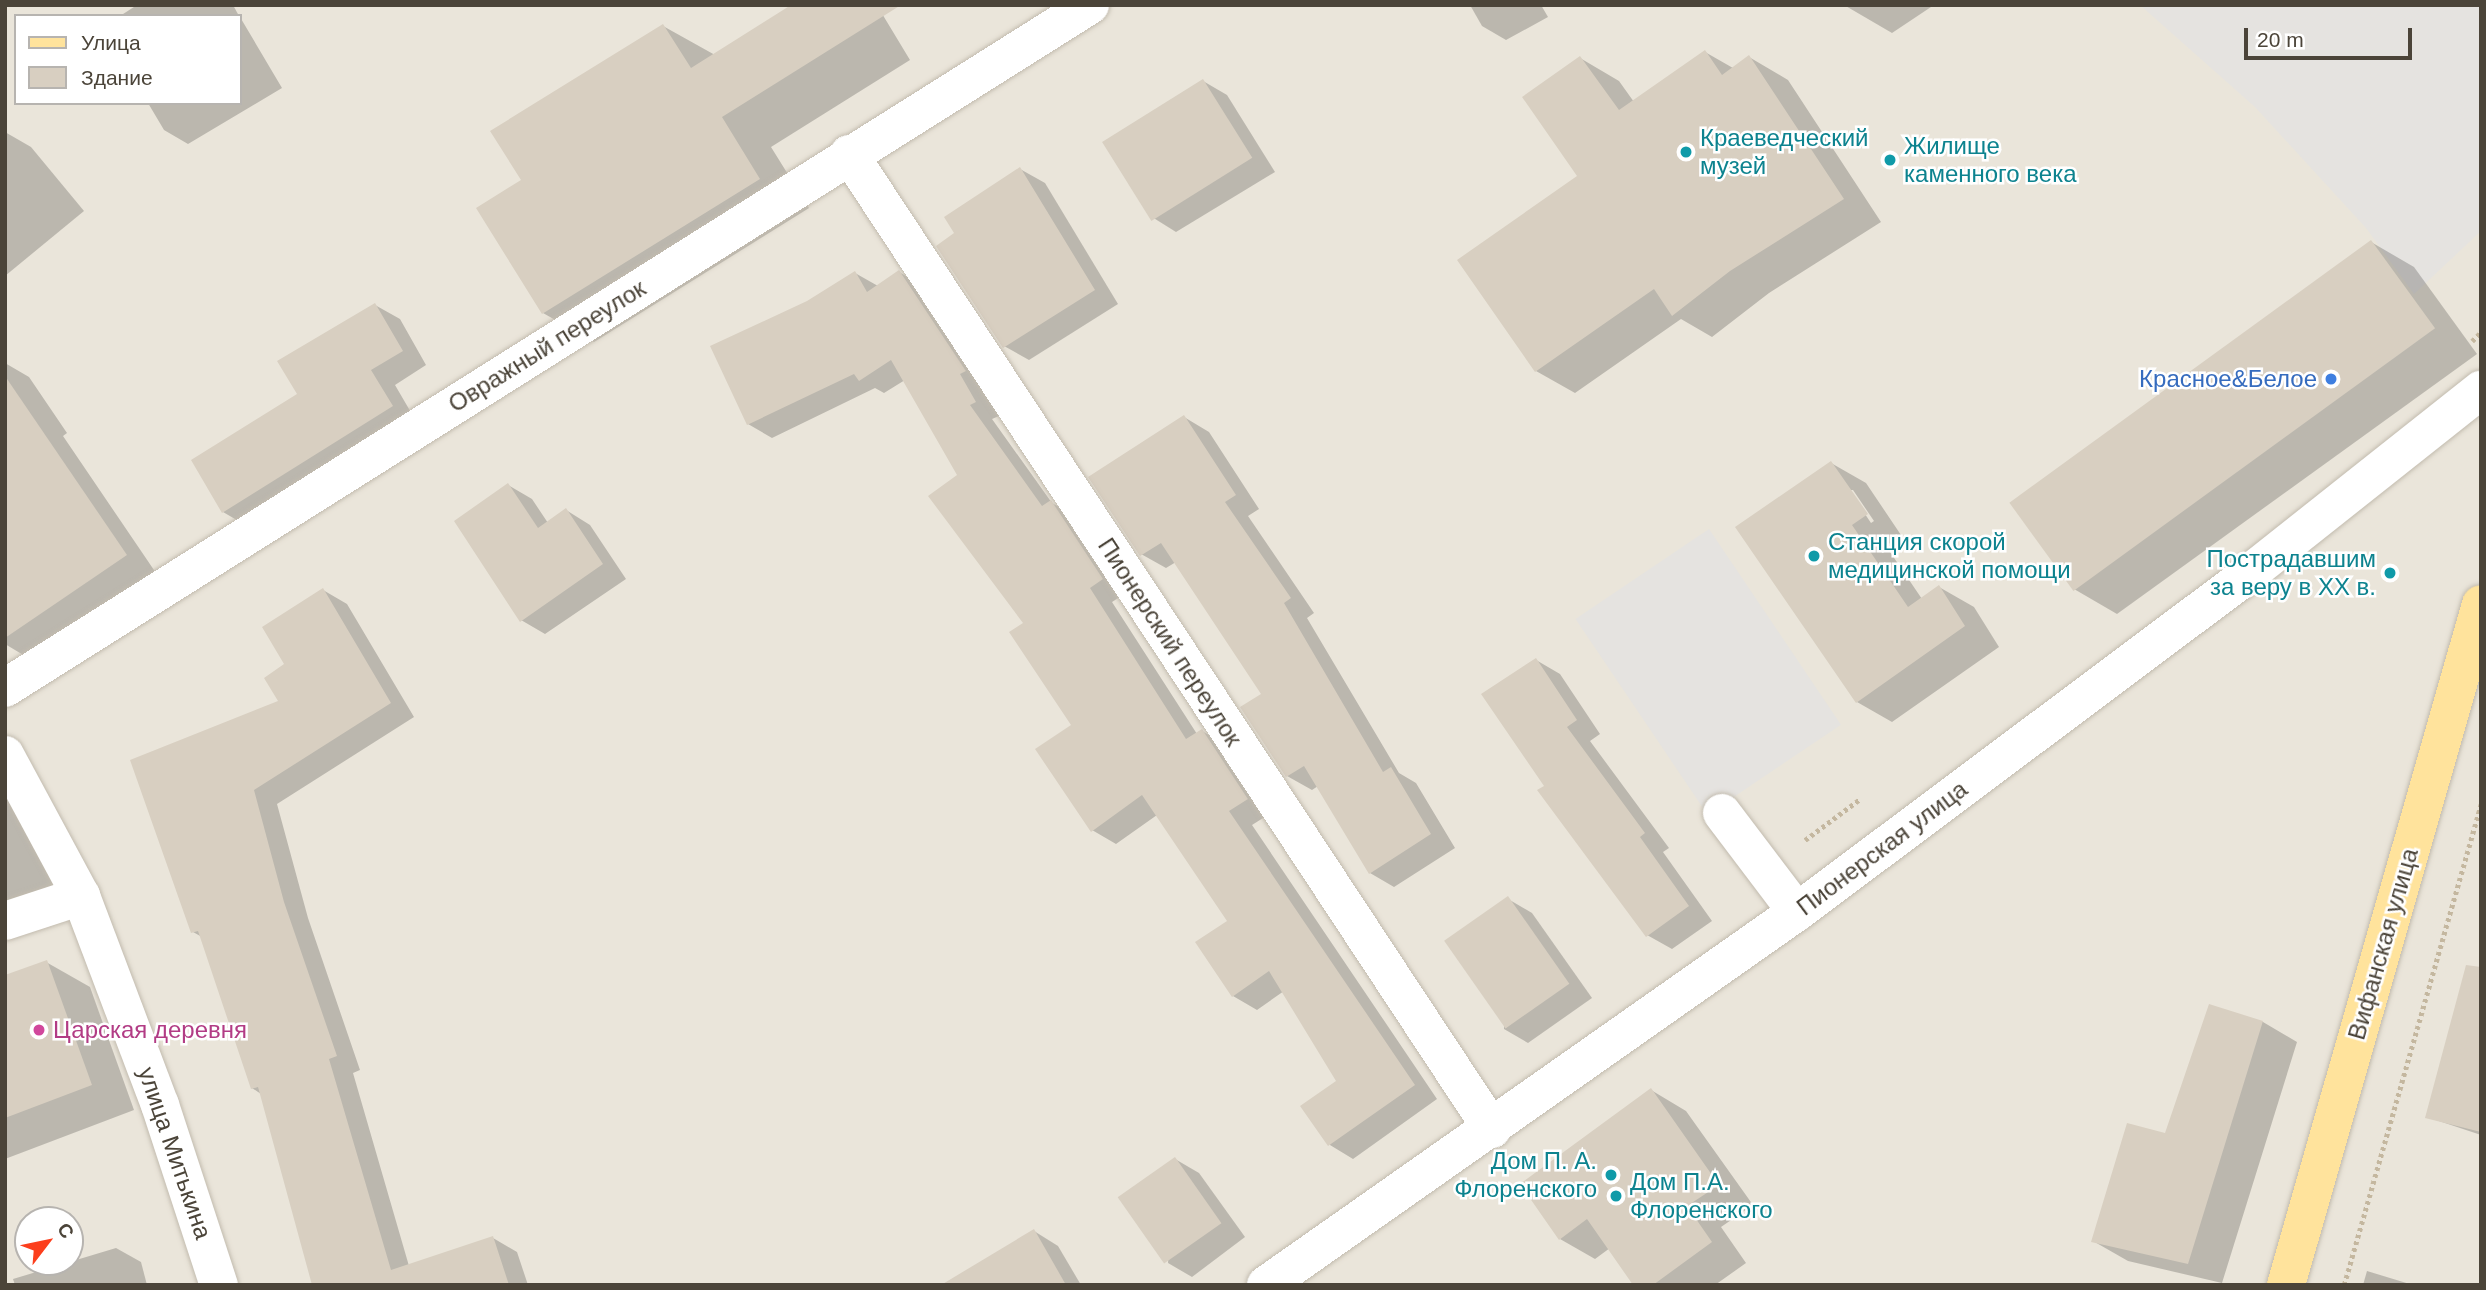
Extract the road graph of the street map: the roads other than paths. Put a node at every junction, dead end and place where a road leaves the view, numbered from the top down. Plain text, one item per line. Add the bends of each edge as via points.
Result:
1 (1090, 5) edge
2 (849, 154) junction
3 (2481, 390) edge
4 (2481, 604) edge
5 (5, 688) edge
6 (5, 755) edge
7 (1722, 813) dead end
8 (81, 897) junction
9 (1797, 912) junction
10 (5, 921) edge
11 (1492, 1129) junction
12 (219, 1285) edge
13 (1266, 1285) edge
14 (2286, 1285) edge

1 - 2 street, Овражный переулок
2 - 5 street, Овражный переулок
2 - 11 street, Пионерский переулок
3 - 9 street, Пионерская улица via 2246,576
4 - 14 main road, Вифанская улица
6 - 8 street, улица Митькина
7 - 9 street
8 - 10 street
8 - 12 street, улица Митькина via 160,1105
9 - 11 street, Пионерская улица
11 - 13 street, Пионерская улица

